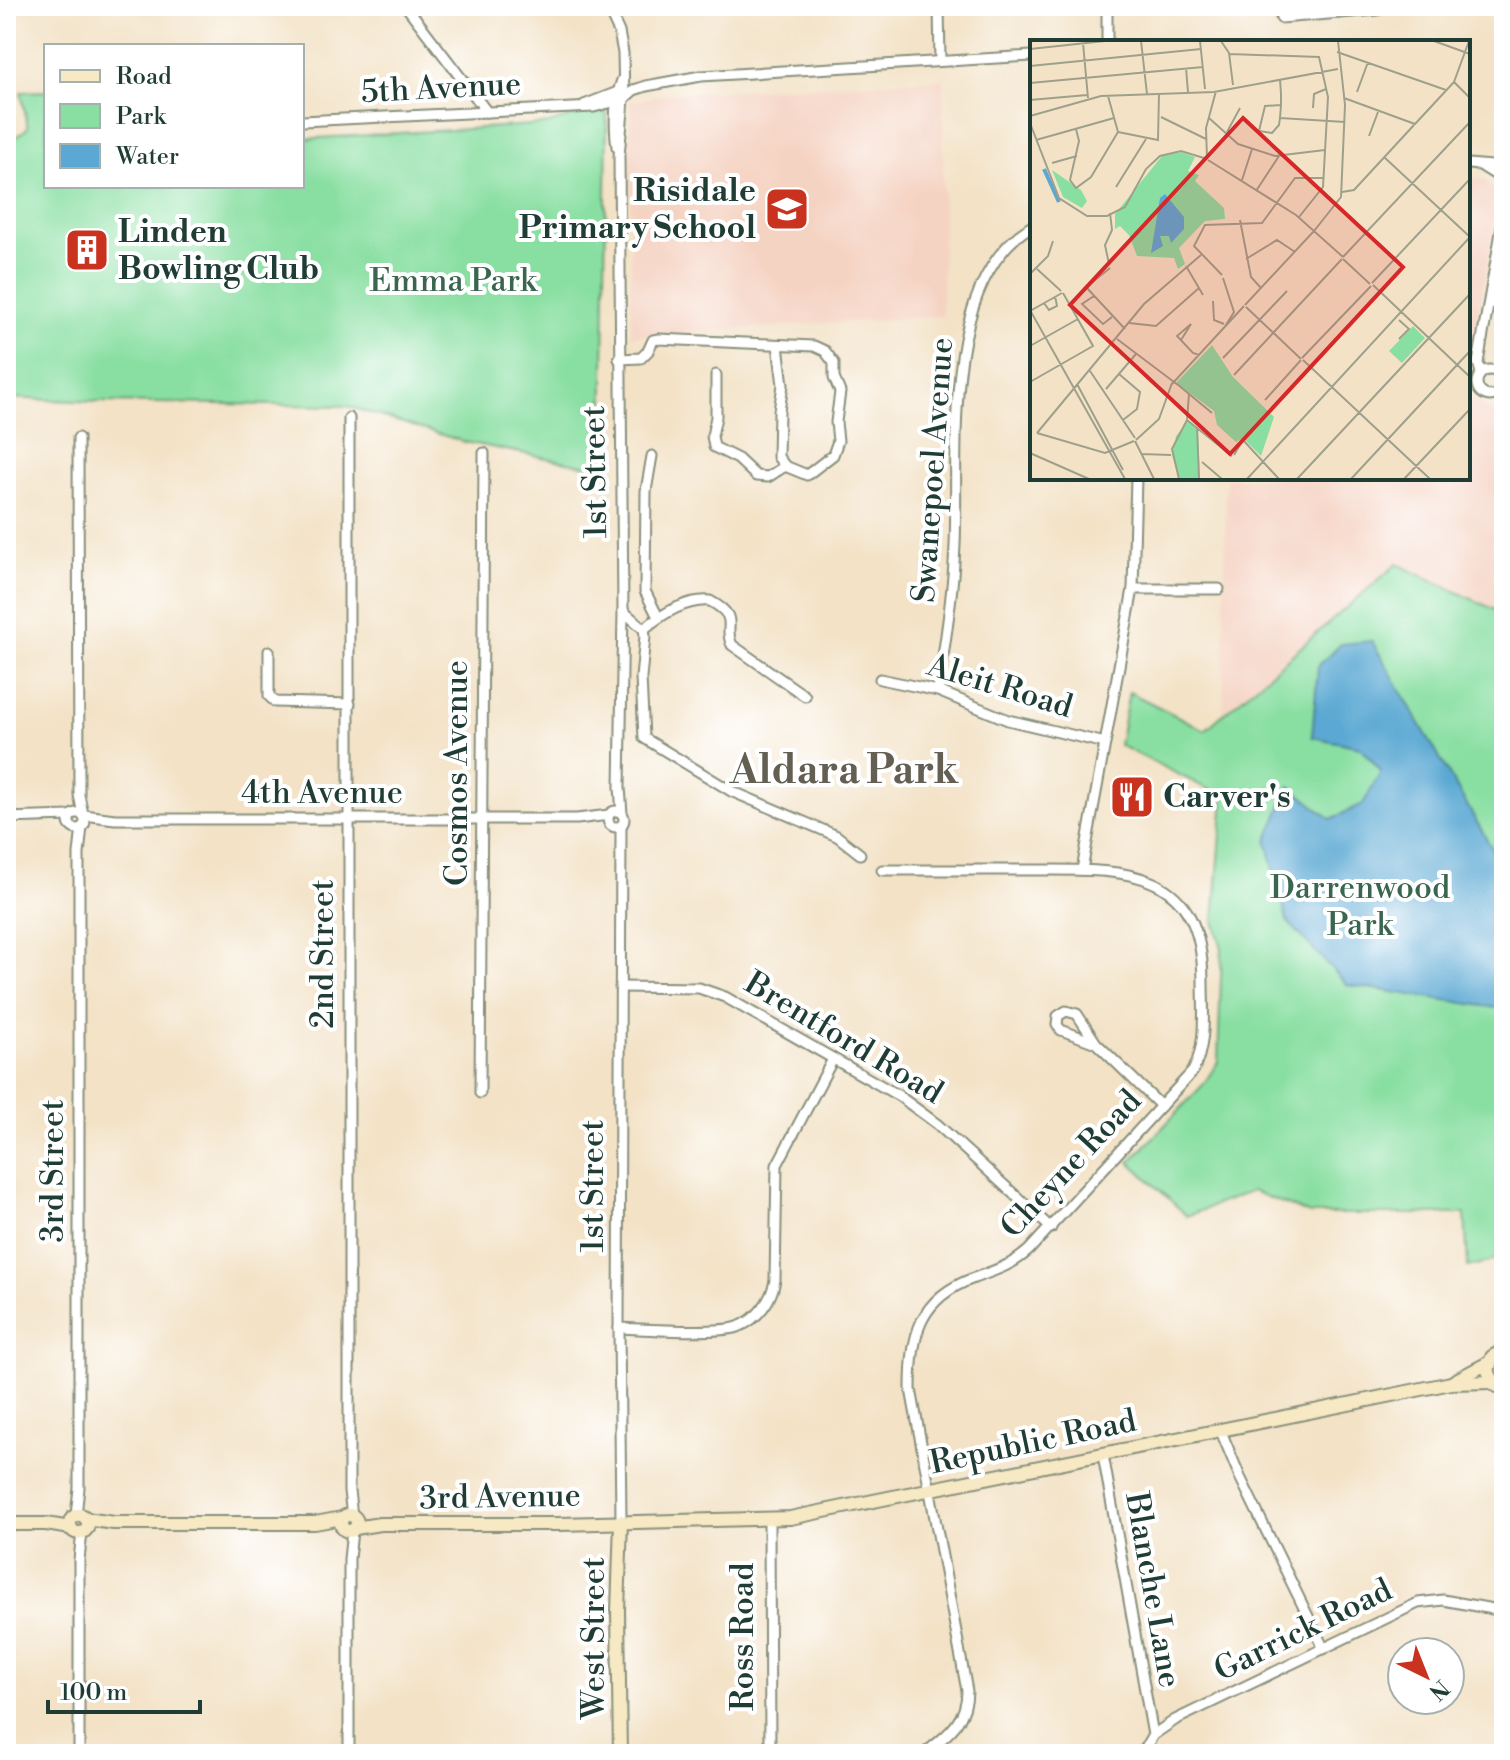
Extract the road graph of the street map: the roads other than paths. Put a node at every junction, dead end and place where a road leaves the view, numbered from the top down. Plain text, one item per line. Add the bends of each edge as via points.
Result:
1 (406, 6) edge
2 (607, 6) edge
3 (939, 6) edge
4 (1107, 6) edge
5 (1340, 9) edge
6 (1378, 10) dead end
7 (1281, 18) dead end
8 (1107, 40) edge
9 (1030, 56) edge
10 (940, 61) junction
11 (623, 92) junction
12 (487, 112) junction
13 (304, 121) edge
14 (1470, 164) edge
15 (1480, 165) junction
16 (1504, 167) edge
17 (1504, 180) edge
18 (1504, 215) edge
19 (1503, 227) edge
20 (1030, 228) edge
21 (778, 345) junction
22 (619, 359) junction
23 (1481, 373) junction
24 (716, 375) dead end
25 (1503, 390) edge
26 (349, 418) dead end
27 (78, 438) dead end
28 (484, 453) dead end
29 (652, 456) dead end
30 (785, 466) junction
31 (1136, 480) edge
32 (1133, 589) junction
33 (1219, 589) dead end
34 (623, 611) junction
35 (658, 617) junction
36 (644, 629) junction
37 (269, 651) dead end
38 (880, 679) dead end
39 (938, 691) junction
40 (805, 696) dead end
41 (350, 704) junction
42 (1105, 743) junction
43 (6, 818) edge
44 (349, 819) junction
45 (483, 819) junction
46 (614, 819) junction
47 (78, 820) junction
48 (860, 854) dead end
49 (882, 870) dead end
50 (1082, 870) junction
51 (620, 987) junction
52 (1096, 1043) dead end
53 (833, 1059) junction
54 (480, 1093) dead end
55 (1161, 1106) junction
56 (1051, 1228) junction
57 (619, 1328) junction
58 (1504, 1350) edge
59 (1490, 1362) junction
60 (1451, 1383) junction
61 (1498, 1386) edge
62 (1220, 1429) junction
63 (1103, 1455) junction
64 (931, 1490) junction
65 (621, 1521) junction
66 (769, 1521) junction
67 (349, 1523) junction
68 (6, 1524) edge
69 (79, 1524) junction
70 (1504, 1611) edge
71 (1324, 1649) junction
72 (1153, 1735) junction
73 (79, 1754) edge
74 (349, 1754) edge
75 (620, 1754) edge
76 (770, 1754) edge
77 (924, 1754) edge
78 (1142, 1754) edge

1 - 12 street
2 - 11 street, 1st Street via 619,32
3 - 10 street
4 - 8 street
5 - 6 street
5 - 7 street
9 - 10 street, 5th Avenue
10 - 11 street, 5th Avenue via 742,72
11 - 12 street, 5th Avenue via 582,106
11 - 22 street, 1st Street
12 - 13 street, 5th Avenue
14 - 15 street
15 - 16 street
15 - 17 street
18 - 19 street
19 - 23 street via 1478,363
20 - 39 street, Swanepoel Avenue via 1006,246 982,280 963,351 952,584
21 - 22 street via 659,339 641,358
21 - 30 street via 783,385 777,452
21 - 30 street via 825,351 834,363 840,392 833,455 807,475
22 - 34 street, 1st Street
23 - 25 street via 1498,372
23 - 25 street via 1476,385 1480,392 1492,396
24 - 30 street via 712,445 756,476 768,477
26 - 41 street, 2nd Street
27 - 47 street, 3rd Street
28 - 45 street, Cosmos Avenue
29 - 35 street via 646,491 645,591
31 - 32 street
32 - 33 street
32 - 42 street
34 - 36 street
34 - 46 street, 1st Street via 620,787
35 - 36 street
35 - 40 street via 699,602 714,603 729,618 732,645
36 - 48 street via 644,738 731,791 837,836
37 - 41 street via 269,696 275,702
38 - 39 street, Aleit Road
39 - 42 street, Aleit Road via 1016,722
41 - 44 street, 2nd Street
42 - 50 street
43 - 47 street, 4th Avenue
44 - 45 street, 4th Avenue
44 - 47 street, 4th Avenue
44 - 67 street, 2nd Street
45 - 46 street, 4th Avenue
45 - 54 street, Cosmos Avenue
46 - 51 street, 1st Street via 620,852
47 - 69 street, 3rd Street
49 - 50 street, Cheyne Road
50 - 55 street, Cheyne Road via 1133,874 1157,883 1186,912 1200,939 1200,1054 1193,1071
51 - 53 street, Brentford Road via 706,989
51 - 57 street, 1st Street
52 - 55 street
53 - 56 street, Brentford Road via 925,1113
53 - 57 street via 777,1165 775,1280 766,1305 748,1322 727,1329
55 - 56 street, Cheyne Road
56 - 64 street, Cheyne Road via 1013,1263 948,1290 924,1316 911,1360 911,1389
57 - 65 street, 1st Street
58 - 59 main road, Republic Road
59 - 60 main road, Republic Road
59 - 61 main road via 1488,1371
60 - 61 main road, Republic Road
60 - 62 main road, Republic Road
62 - 63 main road, Republic Road
62 - 71 street
63 - 64 main road, Republic Road
63 - 72 street, Blanche Lane
64 - 66 main road, Republic Road
64 - 77 street, Cheyne Road via 967,1701 959,1723
65 - 66 main road, Republic Road
65 - 67 main road, 3rd Avenue
65 - 75 main road, West Street
66 - 76 street, Ross Road
67 - 69 main road, 3rd Avenue
67 - 74 street, 2nd Street
68 - 69 main road, 3rd Avenue
69 - 73 street, 3rd Street
70 - 71 street, Garrick Road via 1430,1600
71 - 72 street, Garrick Road
72 - 78 street, Garrick Road

